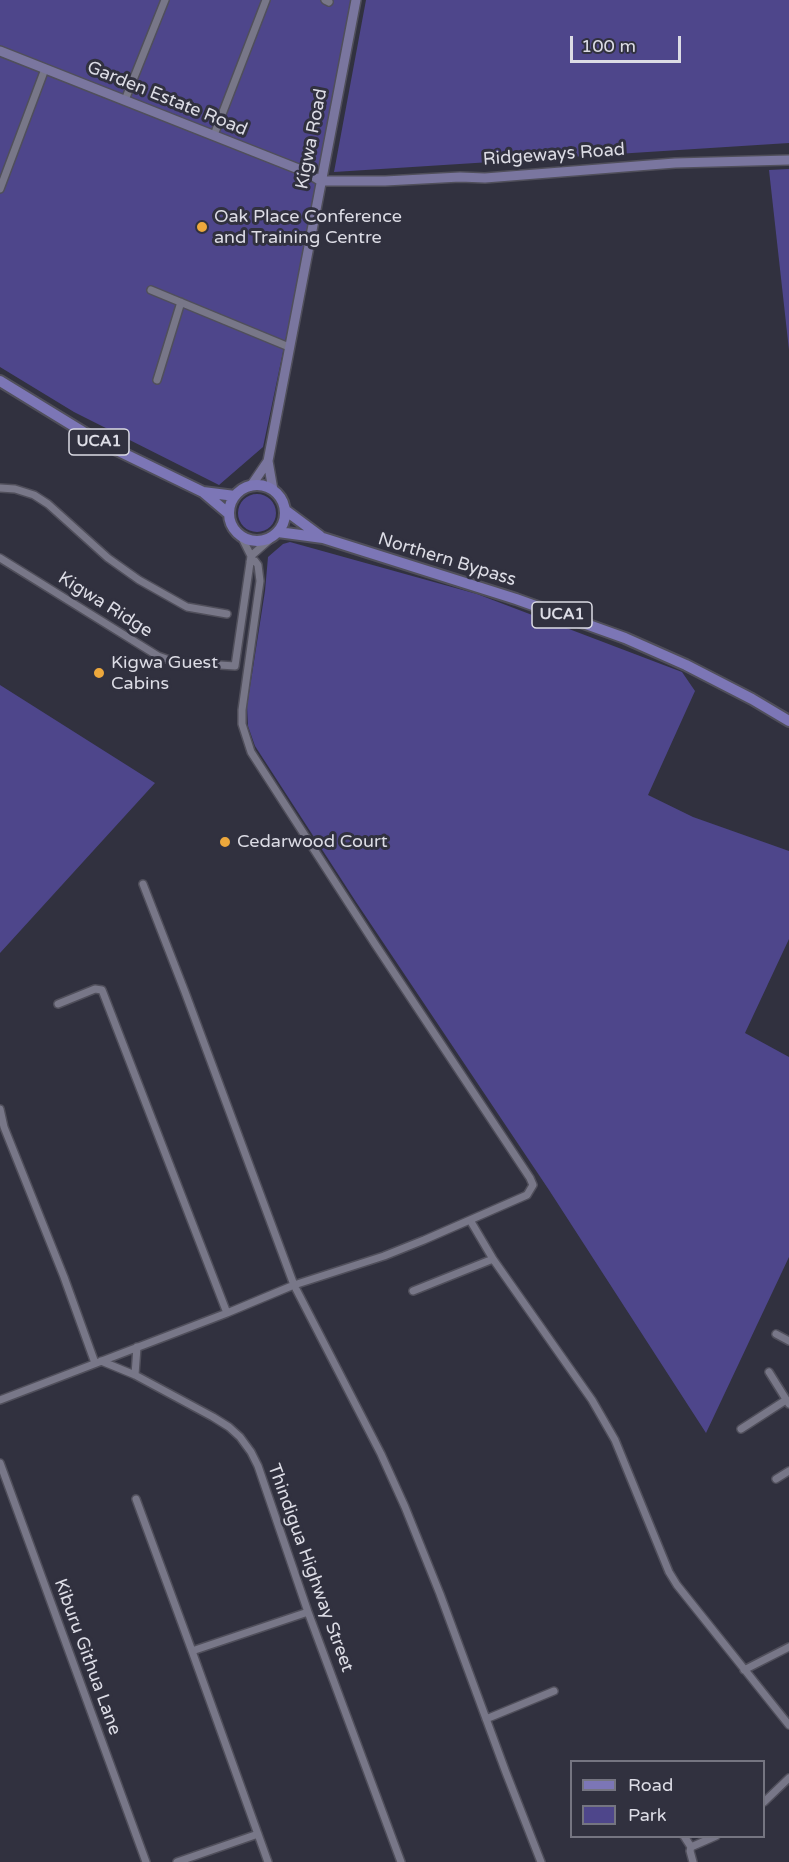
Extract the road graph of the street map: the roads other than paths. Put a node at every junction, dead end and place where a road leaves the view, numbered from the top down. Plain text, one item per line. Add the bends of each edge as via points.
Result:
1 (165, 0) edge
2 (266, 0) edge
3 (356, 0) edge
4 (0, 51) edge
5 (45, 69) junction
6 (125, 100) junction
7 (214, 135) junction
8 (789, 160) edge
9 (321, 181) junction
10 (0, 189) edge
11 (151, 290) dead end
12 (181, 302) junction
13 (290, 346) junction
14 (157, 380) dead end
15 (0, 381) edge
16 (268, 461) junction
17 (251, 486) junction
18 (0, 488) edge
19 (273, 490) junction
20 (203, 492) junction
21 (235, 496) junction
22 (285, 510) junction
23 (230, 514) junction
24 (276, 533) junction
25 (241, 536) junction
26 (323, 538) junction
27 (0, 558) edge
28 (250, 559) junction
29 (227, 614) dead end
30 (789, 721) edge
31 (143, 884) dead end
32 (58, 1004) dead end
33 (0, 1109) edge
34 (470, 1220) junction
35 (493, 1259) junction
36 (294, 1285) junction
37 (412, 1291) dead end
38 (227, 1313) junction
39 (776, 1334) dead end
40 (789, 1341) edge
41 (137, 1347) junction
42 (98, 1362) junction
43 (769, 1372) dead end
44 (135, 1375) junction
45 (0, 1400) edge
46 (788, 1402) edge
47 (741, 1428) dead end
48 (0, 1463) edge
49 (789, 1471) edge
50 (776, 1479) dead end
51 (136, 1499) dead end
52 (308, 1612) junction
53 (789, 1647) edge
54 (192, 1651) junction
55 (744, 1670) junction
56 (554, 1691) dead end
57 (486, 1719) junction
58 (789, 1725) edge
59 (789, 1778) edge
60 (765, 1801) edge
61 (258, 1834) junction
62 (685, 1838) edge
63 (711, 1838) edge
64 (691, 1847) junction
65 (146, 1862) edge
66 (177, 1862) edge
67 (268, 1862) edge
68 (401, 1862) edge
69 (541, 1862) edge
70 (693, 1862) edge

1 - 6 street
2 - 7 street
3 - 9 street, Kigwa Road
4 - 5 street, Garden Estate Road
5 - 6 street, Garden Estate Road
5 - 10 street
6 - 7 street, Garden Estate Road
7 - 9 street, Garden Estate Road
8 - 9 street, Ridgeways Road via 486,178
9 - 13 street, Kigwa Road
11 - 12 street
12 - 13 street
12 - 14 street
13 - 16 street, Kigwa Road
15 - 20 main road, UCA1 via 98,441
16 - 17 street
16 - 19 street
17 - 19 main road
17 - 21 main road
18 - 29 street via 34,495 48,504 108,558 149,586 187,606
19 - 22 main road
20 - 21 main road, UCA1
20 - 23 main road, UCA1
21 - 23 main road
22 - 24 main road via 284,522
22 - 26 main road, UCA1
23 - 25 main road via 233,527
24 - 25 main road via 260,541
24 - 26 main road, UCA1
24 - 28 street
25 - 28 street
26 - 30 main road, Northern Bypass / UCA1 via 625,638 686,665
27 - 28 street, Kigwa Ridge via 158,656 176,662 235,666
28 - 34 street via 258,565 260,581 242,710 248,745 531,1178 526,1195
31 - 36 street
32 - 38 street via 95,989 102,990
33 - 42 street
34 - 35 street
34 - 36 street via 384,1256
35 - 37 street
35 - 55 street via 592,1400 615,1440 676,1585
36 - 38 street
36 - 57 street via 381,1454 440,1594
38 - 41 street
39 - 40 street
41 - 42 street
41 - 44 street
42 - 44 street, Thindigua Highway Street
42 - 45 street
43 - 46 street
44 - 52 street, Thindigua Highway Street via 229,1427 251,1452
46 - 47 street
48 - 65 street, Kiburu Githua Lane
49 - 50 street
51 - 54 street
52 - 54 street
52 - 68 street, Thindigua Highway Street
53 - 55 street
54 - 61 street
55 - 58 street
56 - 57 street
57 - 69 street
59 - 60 street
61 - 66 street
61 - 67 street
62 - 64 street
63 - 64 street
64 - 70 street

